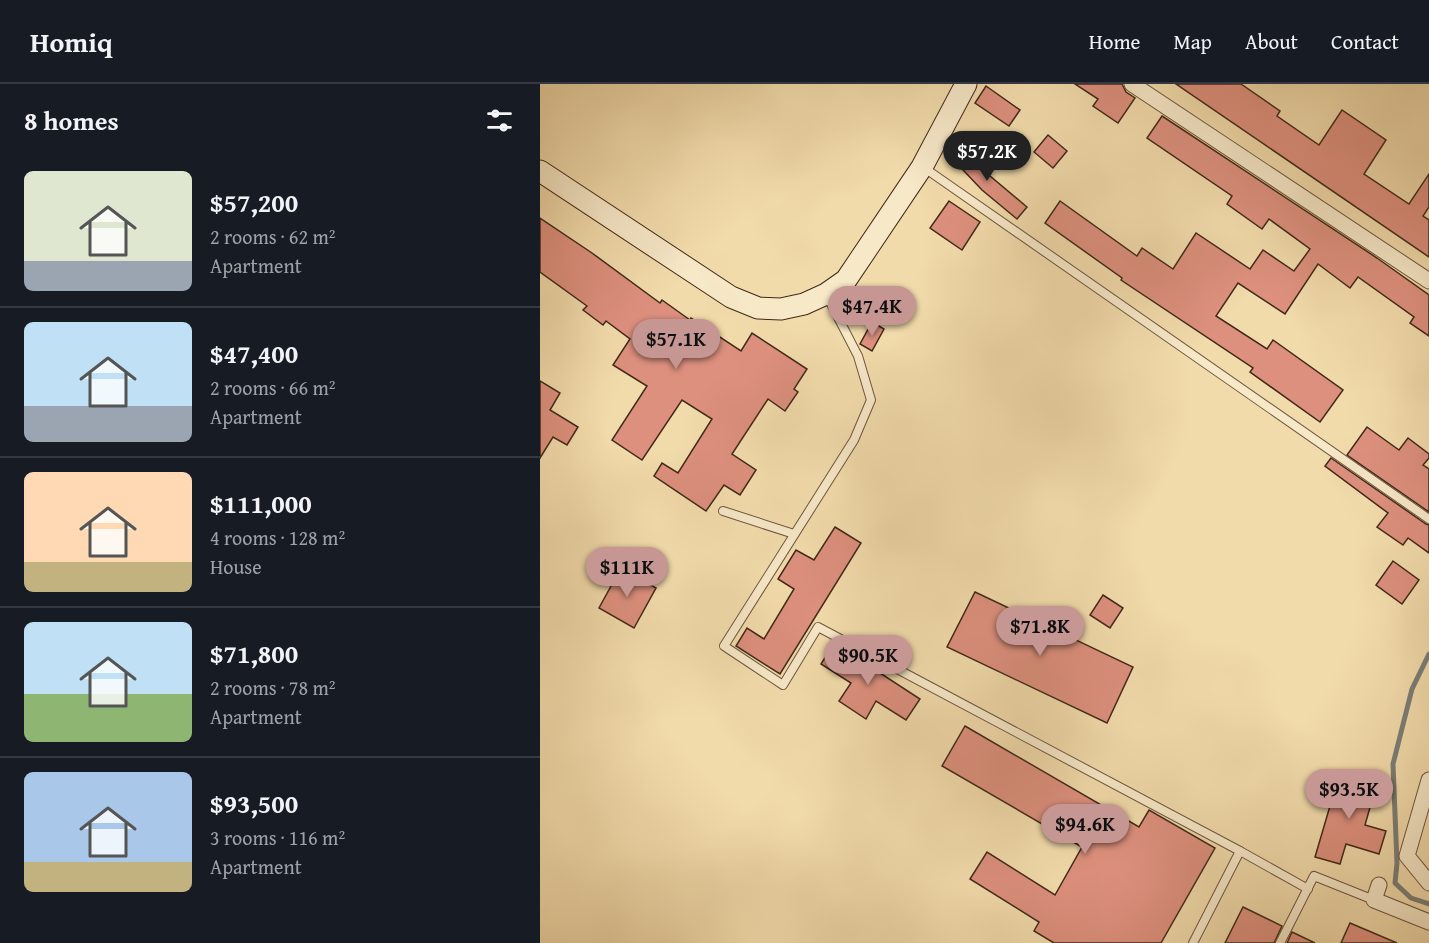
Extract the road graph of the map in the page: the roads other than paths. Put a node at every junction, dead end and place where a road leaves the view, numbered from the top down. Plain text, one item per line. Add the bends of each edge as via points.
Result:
1 (966, 84) edge
2 (1132, 84) edge
3 (922, 167) junction
4 (540, 171) edge
5 (1429, 281) edge
6 (826, 294) junction
7 (723, 511) dead end
8 (1429, 519) edge
9 (794, 534) junction
10 (1429, 780) edge
11 (1240, 851) junction
12 (1429, 884) edge
13 (1308, 889) junction
14 (1377, 893) joint
15 (1429, 922) edge
16 (1193, 943) edge
17 (1280, 943) edge

1 - 3 main road
2 - 5 street
3 - 6 main road via 846,280
3 - 8 lane
4 - 6 main road via 731,297 758,308 781,309
6 - 9 lane via 858,356 871,400 854,440
7 - 9 lane
9 - 11 lane via 724,646 783,685 818,627
10 - 12 street via 1407,856
11 - 13 lane
11 - 16 lane
13 - 14 lane via 1314,876
13 - 17 lane
14 - 15 street

